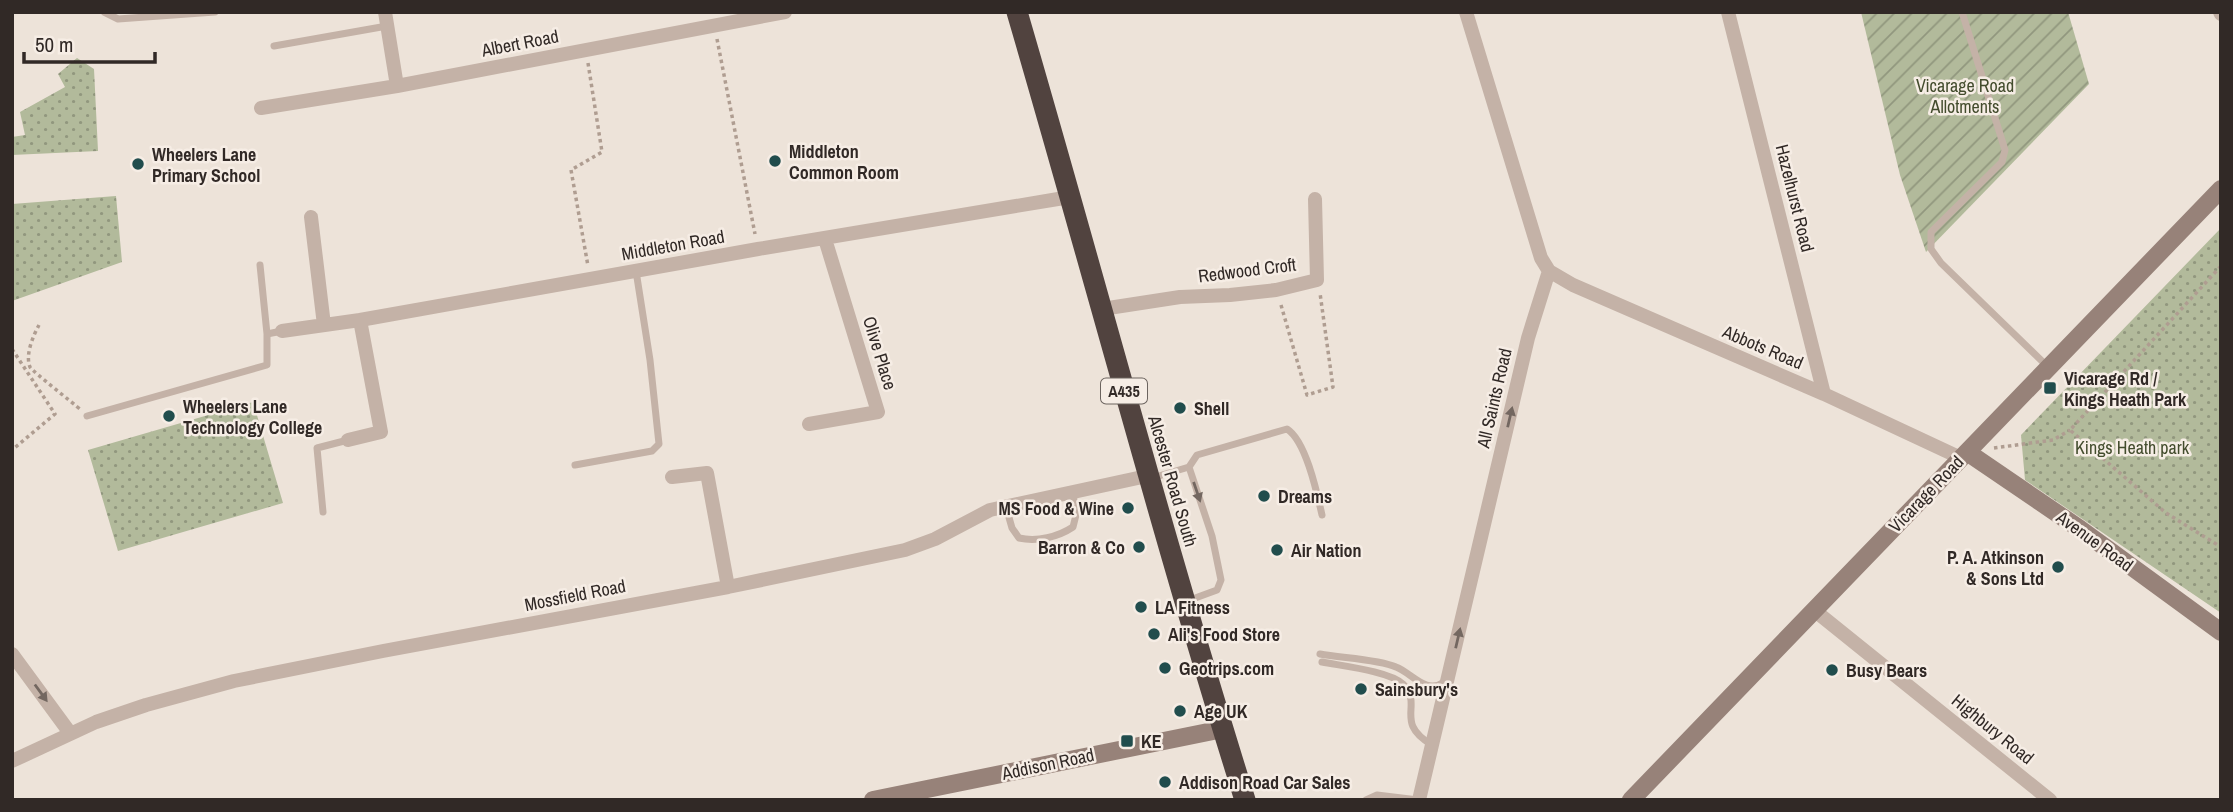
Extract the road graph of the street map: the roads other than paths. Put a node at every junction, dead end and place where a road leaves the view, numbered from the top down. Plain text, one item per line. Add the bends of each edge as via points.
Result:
1 (104, 12) edge
2 (215, 12) edge
3 (785, 12) edge
4 (1017, 12) edge
5 (1466, 12) edge
6 (1728, 12) edge
7 (1962, 12) edge
8 (386, 19) edge
9 (274, 46) dead end
10 (397, 86) junction
11 (261, 108) dead end
12 (2221, 189) edge
13 (1070, 197) junction
14 (1315, 199) dead end
15 (311, 217) dead end
16 (825, 239) junction
17 (260, 265) dead end
18 (636, 271) junction
19 (1549, 271) junction
20 (1102, 309) junction
21 (360, 320) junction
22 (324, 325) junction
23 (275, 333) junction
24 (2047, 366) junction
25 (1824, 394) junction
26 (87, 416) road end
27 (809, 424) dead end
28 (348, 440) joint
29 (1964, 455) junction
30 (575, 465) dead end
31 (1189, 467) junction
32 (672, 478) dead end
33 (1148, 478) junction
34 (1073, 493) junction
35 (1006, 507) junction
36 (323, 512) dead end
37 (1322, 515) dead end
38 (728, 587) junction
39 (1184, 602) junction
40 (1814, 610) junction
41 (2221, 632) edge
42 (12, 654) edge
43 (1448, 679) junction
44 (1223, 729) junction
45 (70, 733) junction
46 (1432, 746) junction
47 (12, 761) edge
48 (873, 800) edge
49 (1245, 800) edge
50 (1366, 800) edge
51 (1418, 800) edge
52 (1632, 800) edge
53 (2050, 800) edge

1 - 2 lane via 118,19
3 - 10 street, Albert Road
4 - 13 highway, Alcester Road South / A435
5 - 19 street via 1541,258
6 - 25 street, Hazelhurst Road
7 - 24 lane via 2004,150 2002,162 1931,232 1931,248
8 - 9 lane
8 - 10 street
10 - 11 street, Albert Road
12 - 24 main road, Vicarage Road
13 - 16 street, Middleton Road
13 - 20 highway, Alcester Road South / A435
14 - 20 street, Redwood Croft via 1317,280 1276,290 1180,296
15 - 22 street
16 - 18 street, Middleton Road
16 - 27 street, Olive Place via 878,412
17 - 23 lane
18 - 21 street, Middleton Road
18 - 30 lane via 659,444 652,451
19 - 25 street, Abbots Road
43 -> 19 street, All Saints Road via 1528,338
20 - 33 highway, Alcester Road South / A435
21 - 22 street, Middleton Road
21 - 28 street via 381,432
22 - 23 street, Middleton Road
23 - 26 lane via 267,365
24 - 29 main road, Vicarage Road
25 - 29 street, Abbots Road
28 - 36 lane via 317,448
29 - 40 main road, Vicarage Road
29 - 41 main road, Avenue Road via 2080,529
31 - 33 lane
31 - 37 lane via 1197,455 1287,429 1295,434
31 -> 39 lane via 1221,580 1217,590
32 - 38 street via 707,473
33 - 34 street, Mossfield Road
33 - 39 highway, Alcester Road South / A435
34 - 35 street, Mossfield Road
34 - 35 lane via 1073,527 1031,540 1020,538
35 - 38 street, Mossfield Road via 990,510 905,550
38 - 45 street, Mossfield Road via 234,681 146,705
39 - 44 highway, Alcester Road South / A435
40 - 52 main road, Vicarage Road
40 - 53 street, Highbury Road
42 -> 45 street
43 - 46 street, All Saints Road
43 - 46 lane via 1429,686 1394,666 1321,658 1402,683 1411,699 1413,730
44 - 48 main road, Addison Road
44 - 49 highway, Alcester Road South / A435
45 - 47 street, Mossfield Road
46 - 51 street, All Saints Road
50 - 51 lane via 1377,795

